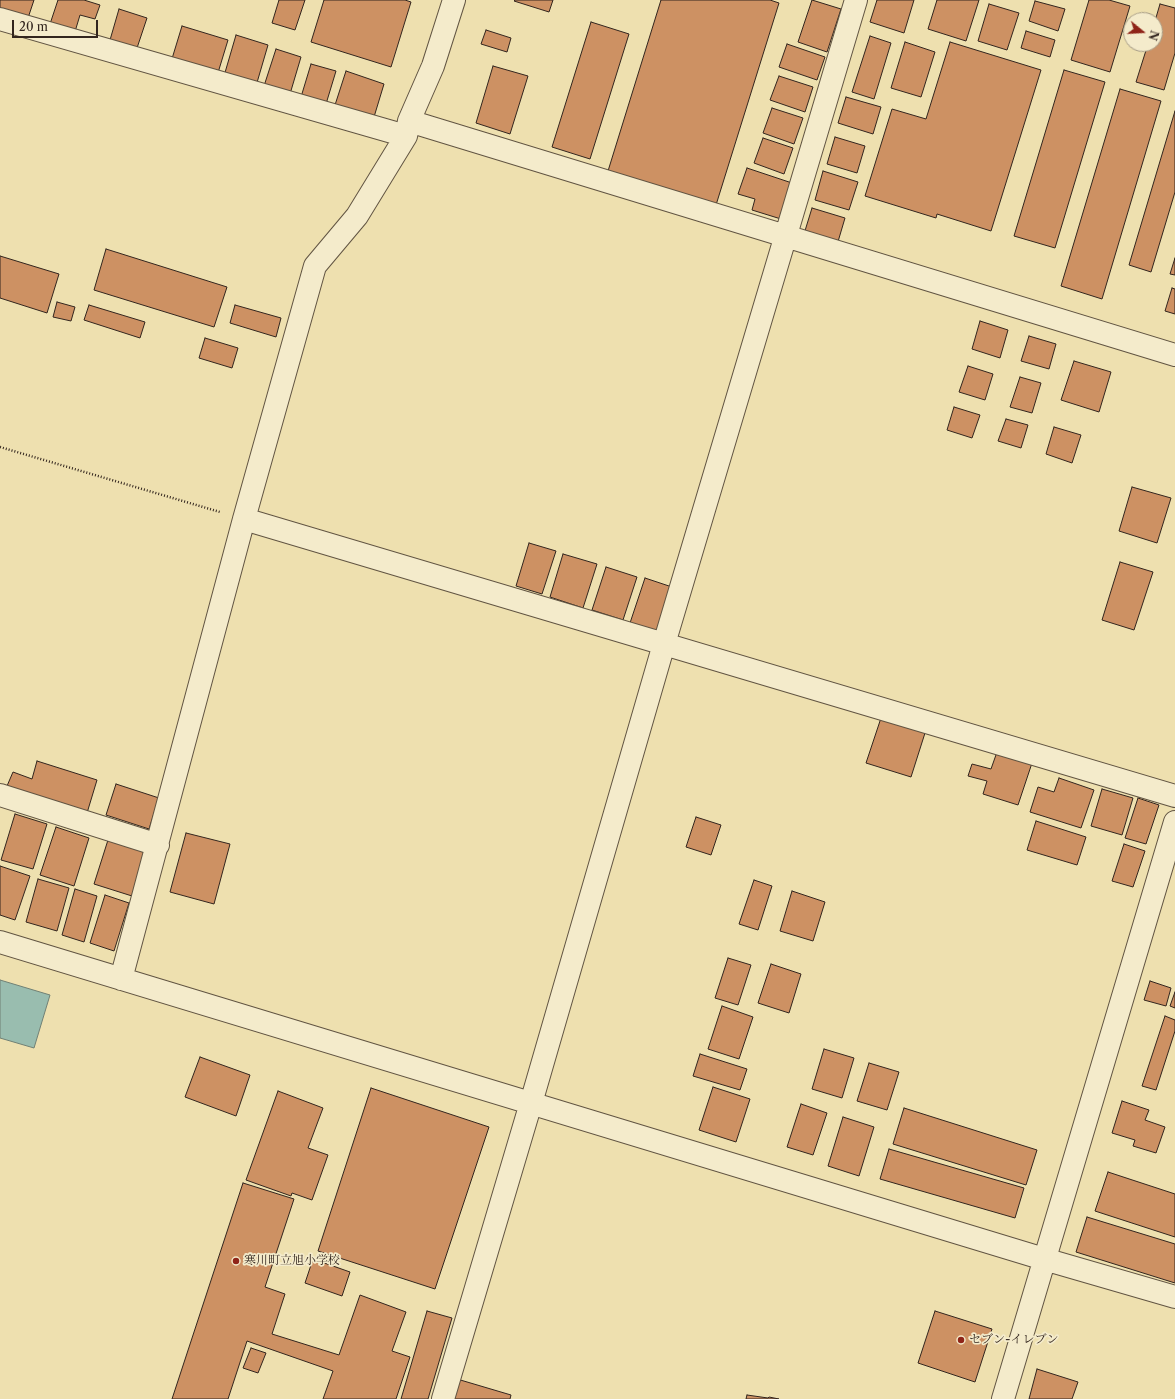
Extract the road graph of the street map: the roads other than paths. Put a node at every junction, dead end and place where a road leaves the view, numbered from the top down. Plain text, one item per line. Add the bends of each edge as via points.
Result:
1 (454, 0) edge
2 (856, 0) edge
3 (0, 19) edge
4 (408, 128) junction
5 (786, 236) junction
6 (1175, 355) edge
7 (244, 519) junction
8 (664, 644) junction
9 (0, 795) edge
10 (1175, 796) edge
11 (1175, 822) edge
12 (158, 845) junction
13 (0, 942) edge
14 (121, 979) junction
15 (531, 1103) junction
16 (1044, 1258) junction
17 (1175, 1297) edge
18 (443, 1399) edge
19 (1003, 1399) edge

1 - 4 street via 433,66
2 - 5 street
3 - 4 street
4 - 5 street
4 - 7 street via 357,216 315,266
5 - 6 street
5 - 8 street
7 - 8 street
7 - 12 street
8 - 10 street
8 - 15 street
9 - 12 street
11 - 16 street
12 - 14 street
13 - 14 street
14 - 15 street
15 - 16 street
15 - 18 street
16 - 17 street
16 - 19 street

